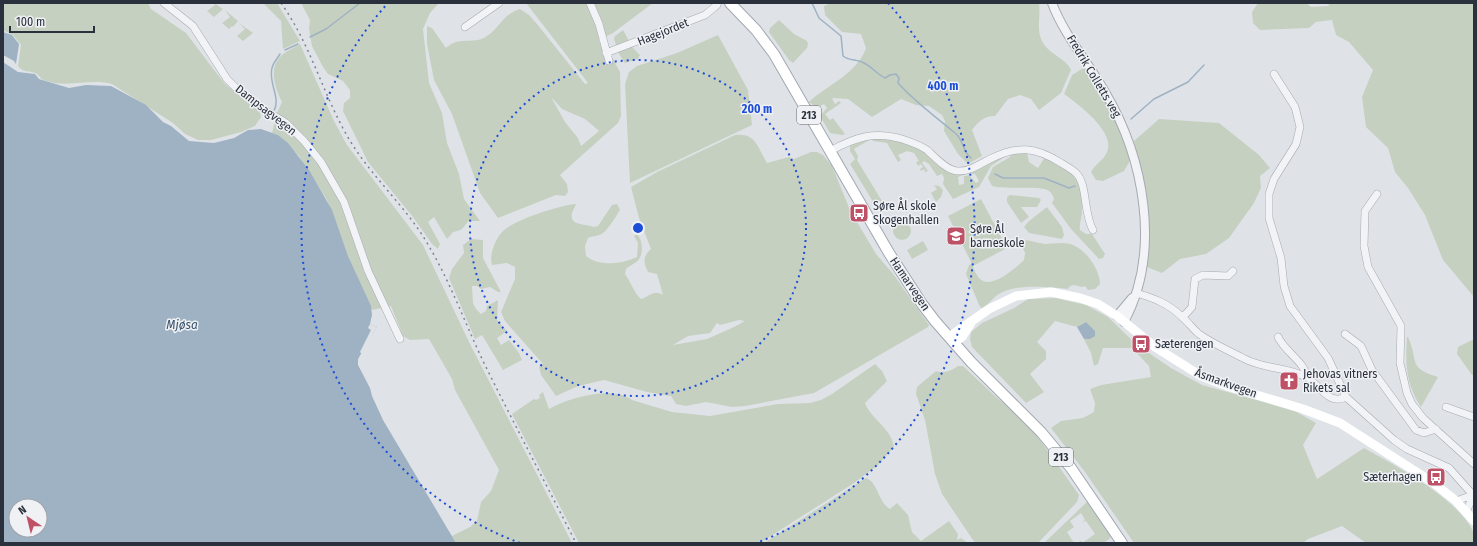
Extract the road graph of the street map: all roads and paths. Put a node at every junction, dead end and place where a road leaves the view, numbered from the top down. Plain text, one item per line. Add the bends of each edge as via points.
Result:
1 (164, 3) edge
2 (499, 3) edge
3 (590, 3) edge
4 (730, 3) edge
5 (1052, 3) edge
6 (717, 5) dead end
7 (465, 27) dead end
8 (606, 53) junction
9 (609, 61) dead end
10 (1274, 74) dead end
11 (830, 151) junction
12 (1377, 194) dead end
13 (1093, 230) dead end
14 (1233, 271) dead end
15 (1136, 293) junction
16 (1183, 317) junction
17 (1120, 319) junction
18 (1345, 334) dead end
19 (1278, 337) dead end
20 (400, 338) dead end
21 (952, 340) junction
22 (1306, 377) junction
23 (1346, 397) junction
24 (1446, 407) dead end
25 (1474, 417) edge
26 (1436, 429) junction
27 (1474, 464) edge
28 (1473, 494) edge
29 (1456, 501) junction
30 (1466, 512) junction
31 (1474, 522) edge
32 (1122, 543) edge

1 - 20 street, Dampsagvegen via 193,26 227,79 258,106 286,123 321,162 344,202 368,271
2 - 7 street
3 - 8 street via 599,24
4 - 11 main road, Hamarvegen / 213 via 756,30 774,54
5 - 15 street, Fredrik Colletts veg via 1062,24 1117,113 1128,137 1142,195 1144,241 1142,273
6 - 8 street, Hagejordet via 705,15
8 - 9 street
10 - 23 street via 1295,107 1300,127 1296,144 1279,170 1269,194 1269,218 1281,258 1284,286 1290,306 1328,358
11 - 13 street via 863,136 877,134 919,145 949,168 957,171 966,170 1008,151 1040,151 1080,177 1084,189 1086,215
11 - 21 main road, Hamarvegen / 213 via 909,285
12 - 26 street via 1365,211 1364,246 1368,267 1401,326 1400,363 1407,393 1416,411
14 - 16 street via 1228,276 1203,275 1195,279 1192,307
15 - 16 street via 1164,304
15 - 17 street, Fredrik Colletts veg
16 - 22 street via 1202,336 1249,361
17 - 21 main road, Åsmarkvegen via 1098,304 1080,298 1066,294 1038,293 1016,296 999,303
17 - 29 main road, Åsmarkvegen via 1155,347 1201,376 1340,423 1435,484
18 - 26 street via 1361,346 1372,370 1416,430 1424,433
19 - 22 street via 1287,352 1305,368
21 - 32 main road, Hamarvegen / 213 via 1040,432 1070,468
22 - 23 street via 1329,398 1338,400
23 - 28 street via 1407,449 1449,468
24 - 25 street
26 - 27 street
28 - 29 street
28 - 30 street
29 - 30 main road, Åsmarkvegen
30 - 31 main road, Åsmarkvegen

